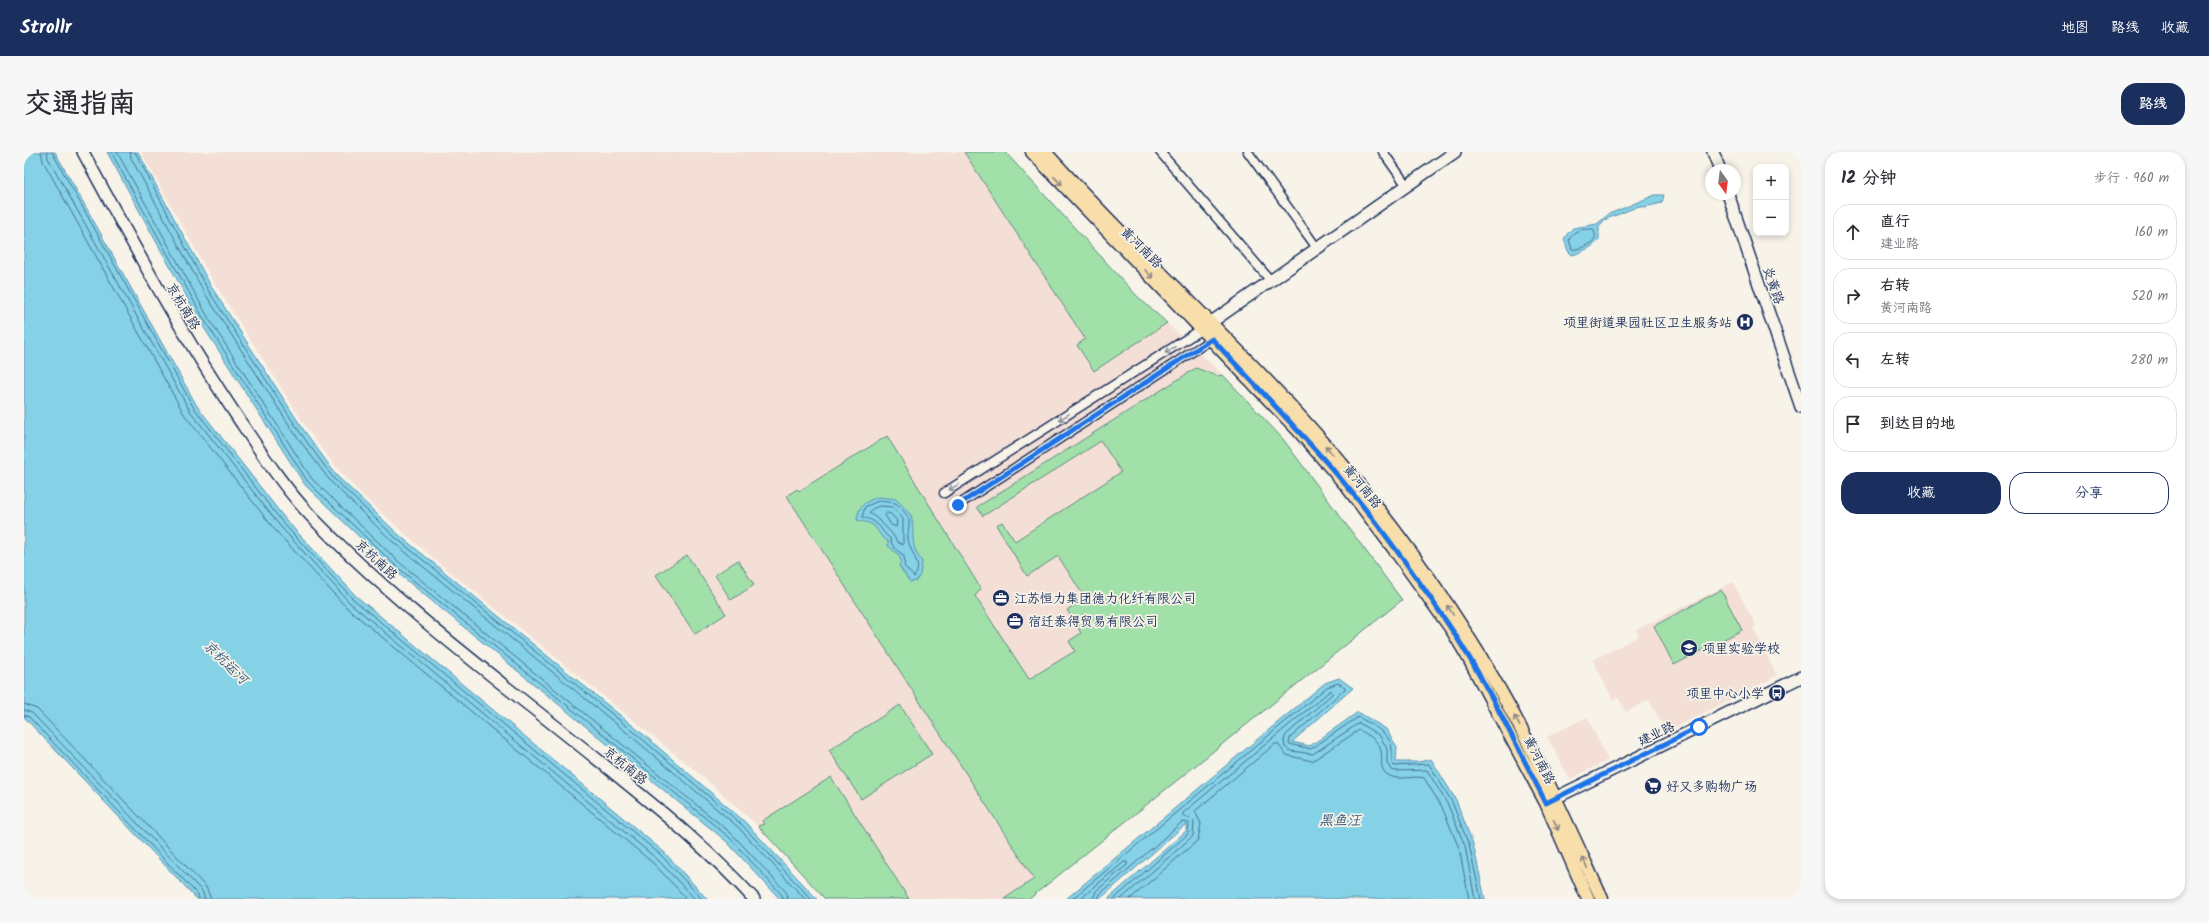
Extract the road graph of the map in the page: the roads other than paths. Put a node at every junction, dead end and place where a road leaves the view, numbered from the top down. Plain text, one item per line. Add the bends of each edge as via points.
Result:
1 (83, 152) edge
2 (1160, 152) edge
3 (1248, 152) edge
4 (1383, 152) edge
5 (1455, 152) edge
6 (1714, 152) edge
7 (1039, 154) edge
8 (1718, 164) edge
9 (1407, 186) junction
10 (1730, 200) edge
11 (1317, 248) junction
12 (1271, 281) junction
13 (1207, 326) junction
14 (1216, 336) junction
15 (1799, 392) edge
16 (1801, 407) edge
17 (944, 493) dead end
18 (958, 505) dead end
19 (1801, 677) edge
20 (1551, 801) junction
21 (754, 899) edge
22 (1588, 899) edge
23 (1602, 899) edge

1 - 21 street, 京杭南路 via 162,296 213,380 286,490 371,574 448,640 664,813 706,849
2 - 12 street
3 - 11 street
4 - 9 street
5 - 9 street
6 - 8 street
7 - 13 main road, 黄河南路
9 - 11 street
10 - 15 street, 炎黄路
11 - 12 street
12 - 13 street
13 - 14 main road, 黄河南路
13 -> 17 street
14 - 18 street
14 - 20 main road, 黄河南路 via 1331,468 1394,549 1460,643
15 - 16 street, 炎黄路
19 - 20 street, 建业路
20 -> 22 main road, 黄河南路
23 -> 20 main road, 黄河南路

